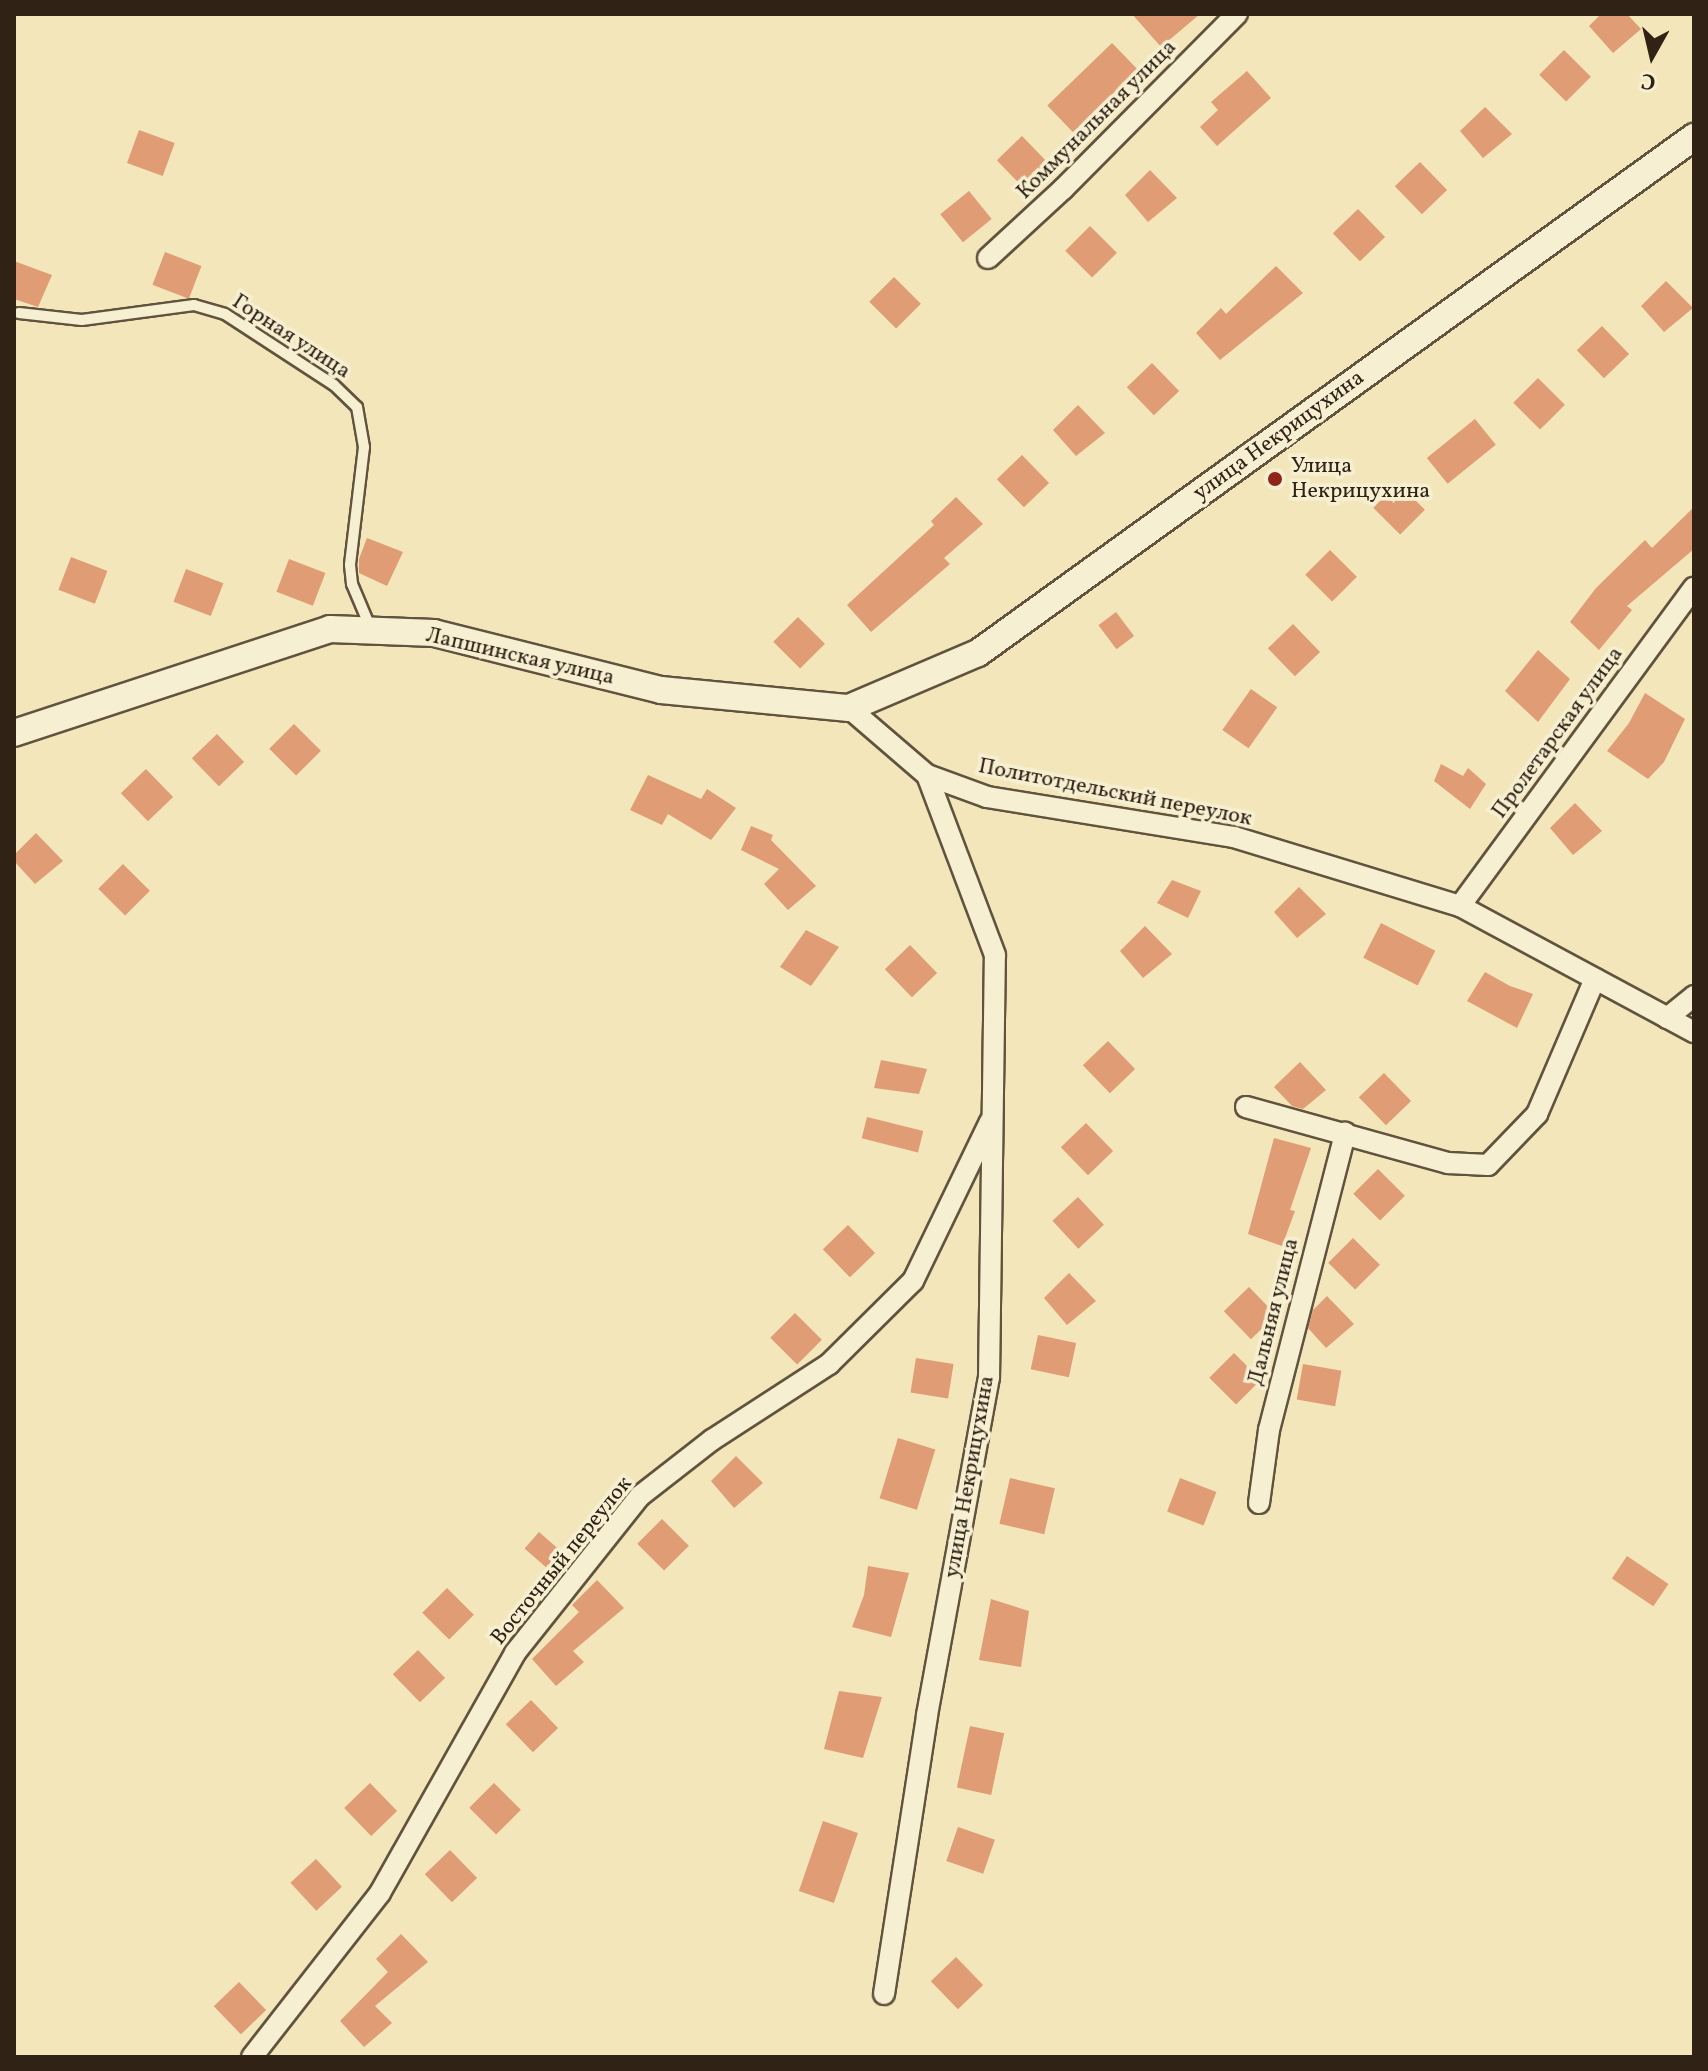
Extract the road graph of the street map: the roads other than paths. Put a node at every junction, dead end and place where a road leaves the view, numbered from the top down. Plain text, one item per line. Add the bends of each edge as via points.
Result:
1 (1237, 14) edge
2 (1694, 137) edge
3 (988, 258) dead end
4 (19, 313) dead end
5 (1694, 588) edge
6 (372, 631) junction
7 (849, 708) junction
8 (20, 726) edge
9 (927, 775) junction
10 (1460, 906) junction
11 (1595, 979) junction
12 (1694, 996) edge
13 (1667, 1018) junction
14 (1694, 1032) edge
15 (1246, 1107) dead end
16 (993, 1115) junction
17 (1345, 1133) junction
18 (1259, 1503) dead end
19 (884, 1994) dead end
20 (252, 2057) edge

1 - 3 street, Коммунальная улица
2 - 7 street, улица Некрицухина via 978,653
4 - 6 lane, Горная улица via 82,320 194,305 225,314 334,385 357,407 364,447 350,565 352,584
5 - 10 street, Пролетарская улица
6 - 7 street, Лапшинская улица via 434,633 661,690
6 - 8 street, Лапшинская улица via 330,629
7 - 9 street, Политотдельский переулок
9 - 10 street, Политотдельский переулок via 987,797 1234,837
9 - 16 street, улица Некрицухина via 995,955
10 - 11 street, Политотдельский переулок
11 - 13 street, Политотдельский переулок
11 - 17 street via 1537,1114 1488,1165 1448,1163
12 - 13 street
13 - 14 street, Политотдельский переулок
15 - 17 street
16 - 19 street, улица Некрицухина via 989,1378 927,1715
16 - 20 street, Восточный переулок via 913,1281 829,1364 712,1440 640,1496 524,1641 380,1893
17 - 18 street, Дальняя улица via 1269,1430

